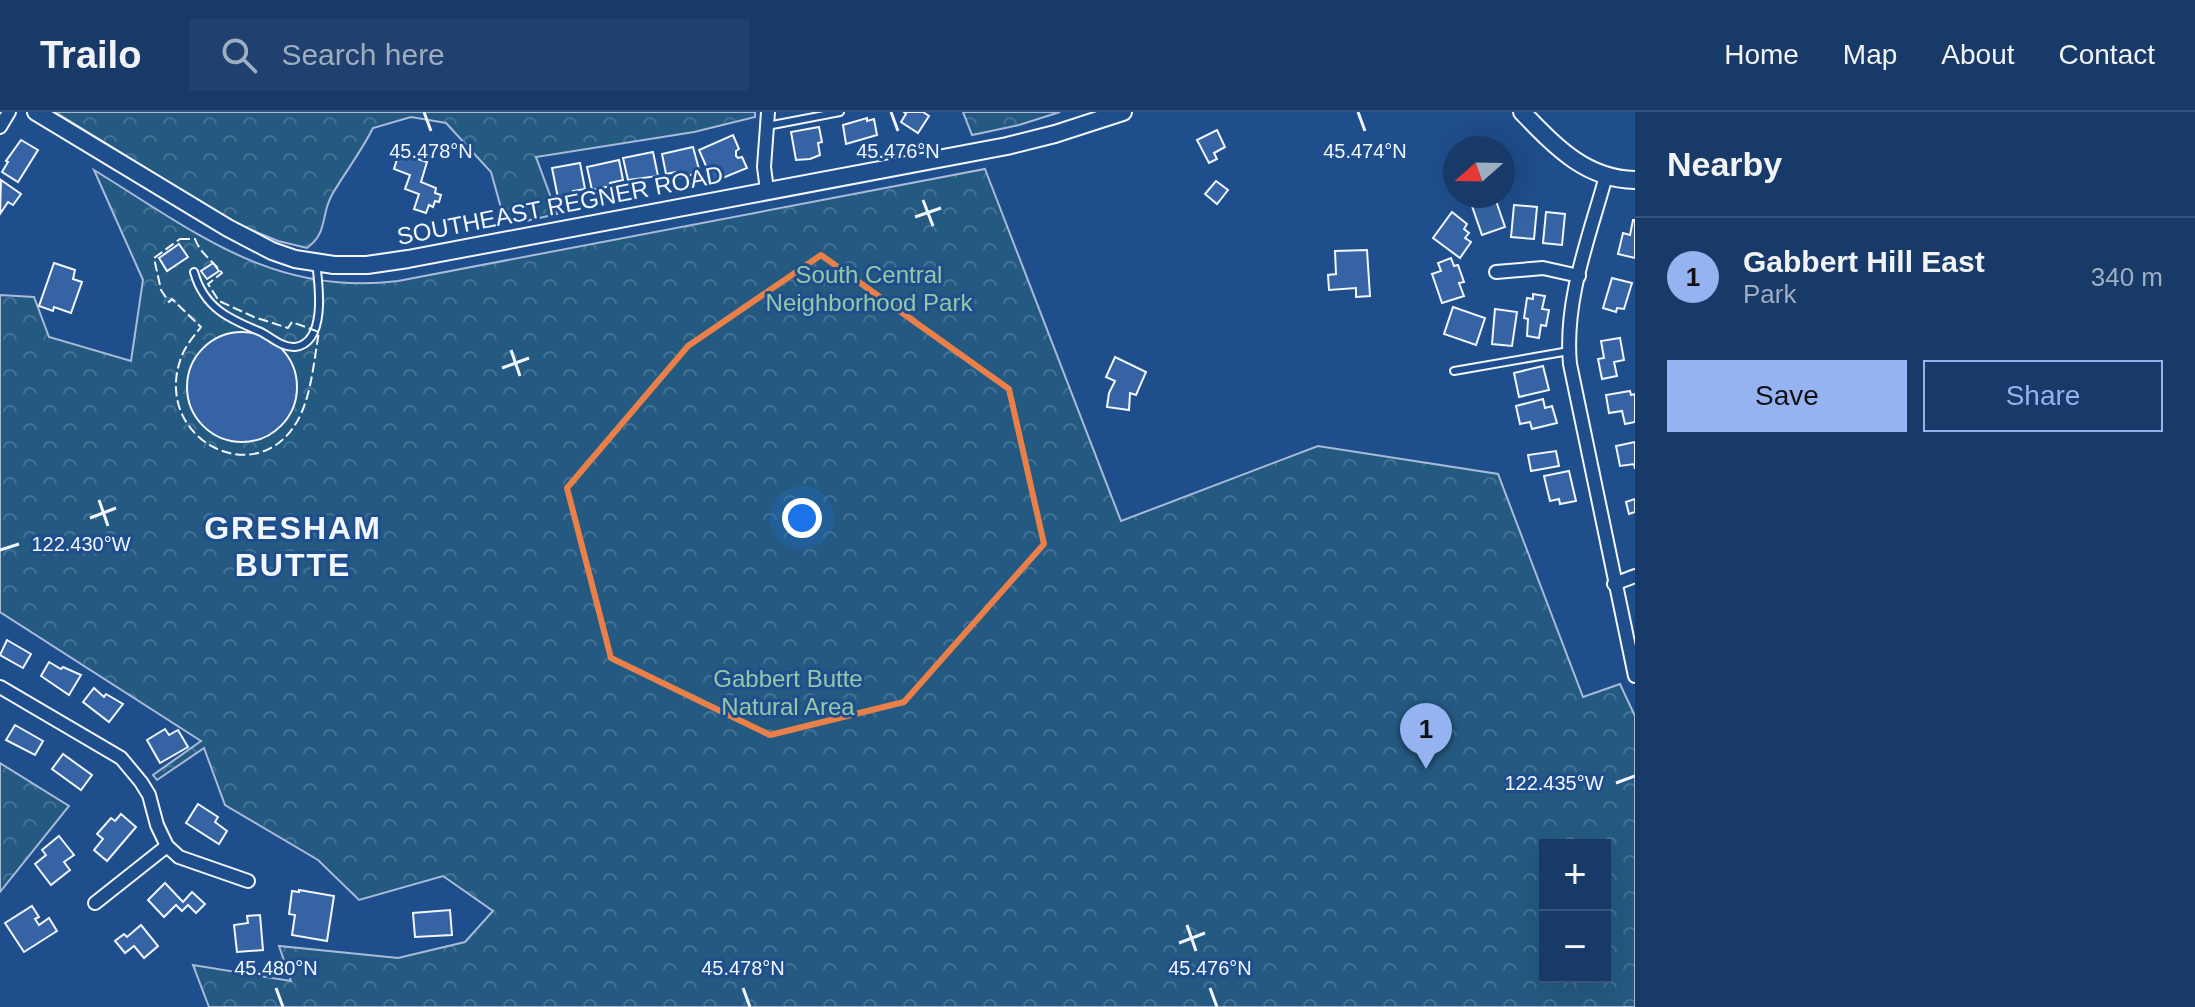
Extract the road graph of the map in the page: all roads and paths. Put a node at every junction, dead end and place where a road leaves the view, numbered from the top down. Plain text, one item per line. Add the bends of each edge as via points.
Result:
1 (9, 112) edge
2 (36, 112) edge
3 (768, 112) edge
4 (840, 112) edge
5 (1123, 112) edge
6 (1522, 112) edge
7 (767, 126) junction
8 (0, 127) edge
9 (1606, 176) junction
10 (1635, 180) edge
11 (767, 190) junction
12 (316, 263) junction
13 (194, 272) dead end
14 (1496, 272) dead end
15 (1579, 276) junction
16 (1569, 351) junction
17 (1454, 371) dead end
18 (1635, 576) edge
19 (1614, 584) junction
20 (1635, 676) edge
21 (0, 687) edge
22 (167, 846) junction
23 (248, 881) dead end
24 (95, 903) dead end

1 - 8 street
2 - 12 street, SOUTHEAST REGNER ROAD via 252,242
3 - 7 street
4 - 7 lane
5 - 11 street, SOUTHEAST REGNER ROAD via 1007,146
6 - 9 street via 1570,159
7 - 11 street
9 - 10 street
9 - 15 street
11 - 12 street, SOUTHEAST REGNER ROAD via 408,259
12 - 13 lane via 316,327 310,339 295,347 228,320
14 - 15 street via 1543,268
15 - 16 street
16 - 17 lane
16 - 19 street
18 - 19 street
19 - 20 street
21 - 22 street via 121,758 143,784
22 - 23 street via 179,857
22 - 24 street

